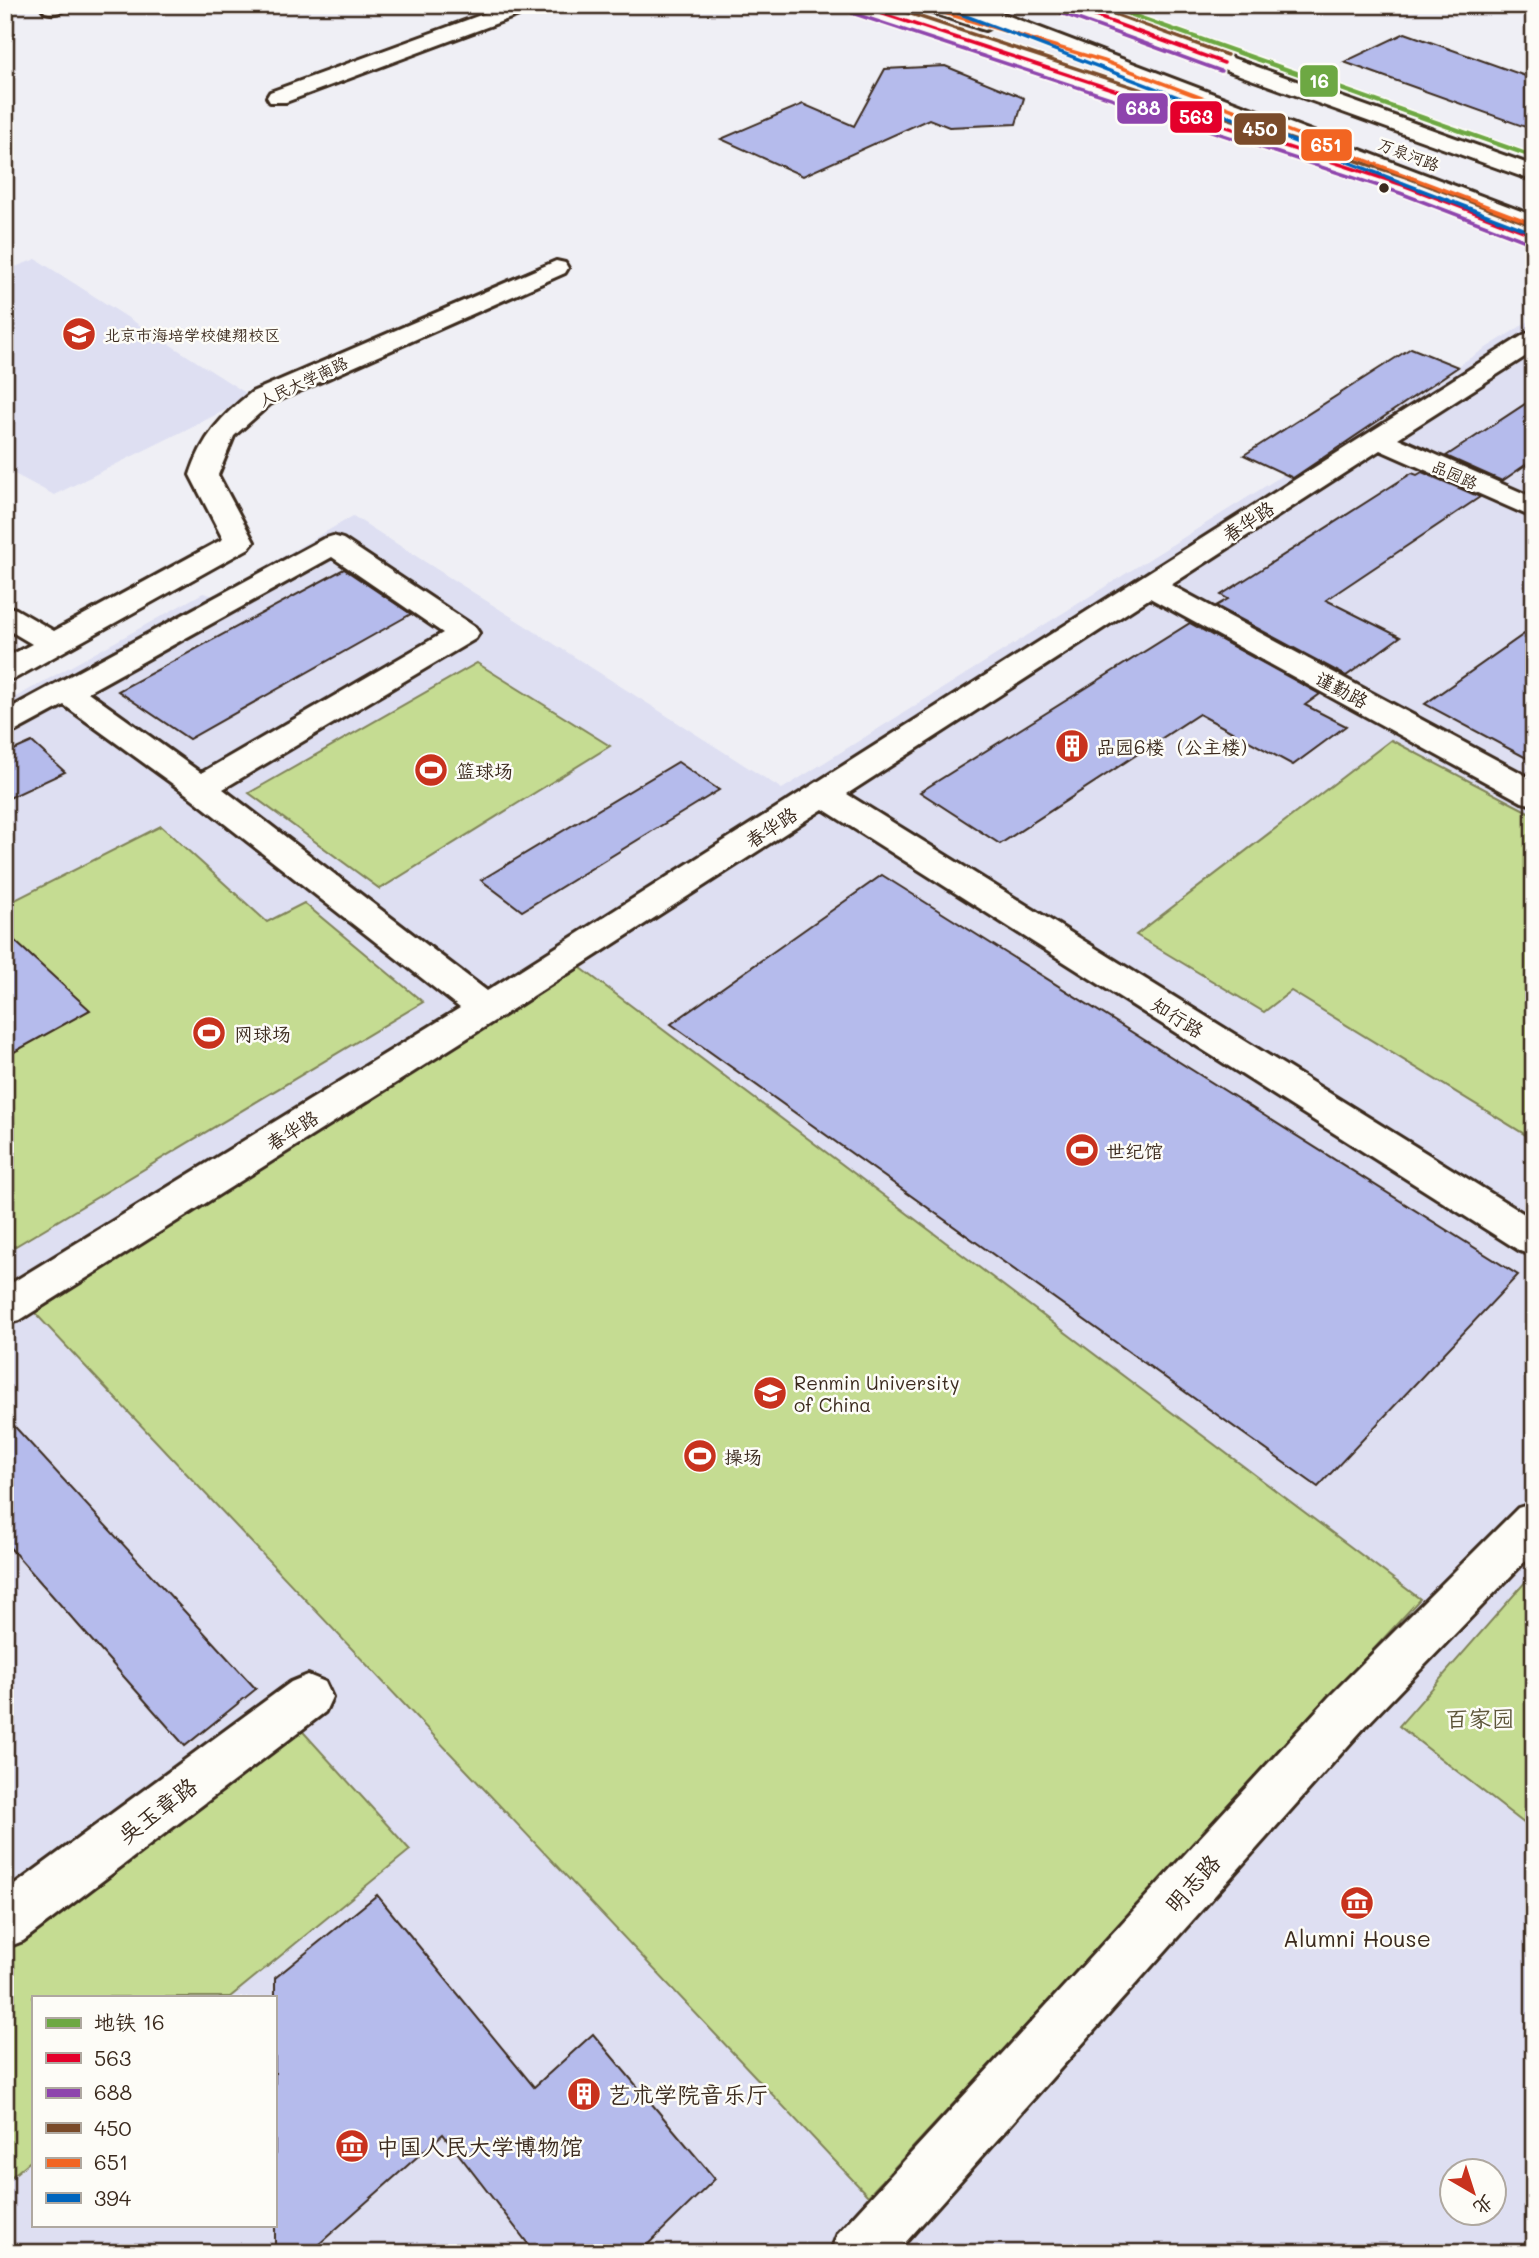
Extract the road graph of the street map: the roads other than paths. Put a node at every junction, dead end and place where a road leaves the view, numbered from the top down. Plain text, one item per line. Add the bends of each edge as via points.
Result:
1 (528, 5) edge
2 (855, 5) edge
3 (917, 5) edge
4 (1008, 5) edge
5 (1064, 5) edge
6 (945, 7) edge
7 (1040, 11) dead end
8 (1109, 52) junction
9 (278, 97) dead end
10 (1534, 174) edge
11 (1534, 201) edge
12 (1534, 224) edge
13 (1534, 235) edge
14 (556, 268) dead end
15 (1534, 340) edge
16 (1376, 438) junction
17 (1534, 509) edge
18 (1149, 585) junction
19 (5, 615) edge
20 (54, 645) junction
21 (5, 671) edge
22 (65, 690) junction
23 (5, 724) edge
24 (200, 788) junction
25 (823, 794) junction
26 (1534, 794) edge
27 (486, 1009) junction
28 (1534, 1240) edge
29 (6, 1307) edge
30 (1534, 1522) edge
31 (308, 1697) dead end
32 (5, 1923) edge
33 (858, 2253) edge

1 - 9 main road
2 - 13 main road, 万泉河路 via 1403,185
3 - 6 main road
4 - 8 main road, 万泉河路
5 - 10 main road, 万泉河路
6 - 8 main road
7 - 8 main road
8 - 11 main road, 万泉河路
8 - 12 main road, 万泉河路
14 - 20 main road, 人民大学南路 via 261,398 226,424 204,475 239,542
15 - 16 main road, 春华路
16 - 17 main road, 品园路
16 - 18 main road, 春华路
18 - 25 main road, 春华路
18 - 26 main road, 谨勤路
19 - 20 main road
20 - 21 main road, 人民大学南路
22 - 23 main road
22 - 24 main road
22 - 24 main road via 333,545 464,633
24 - 27 main road
25 - 27 main road, 春华路
25 - 28 main road, 知行路
27 - 29 main road, 春华路
30 - 33 main road, 明志路 via 1346,1713
31 - 32 main road, 吴玉章路

